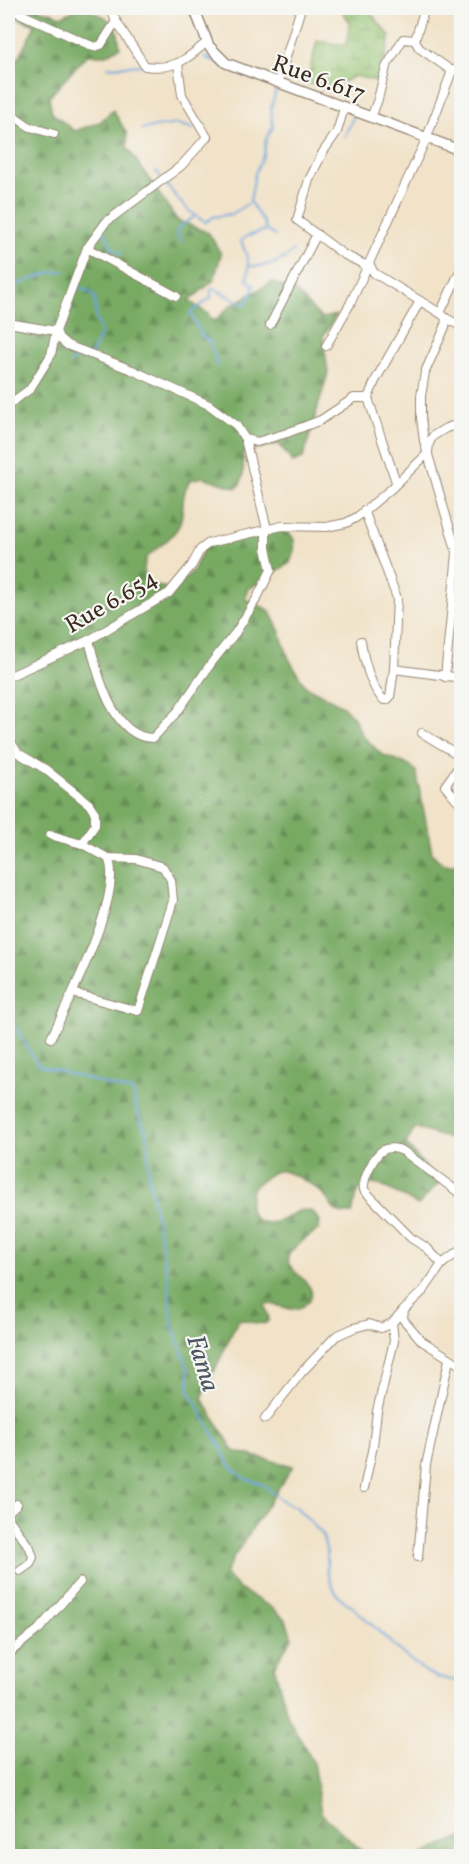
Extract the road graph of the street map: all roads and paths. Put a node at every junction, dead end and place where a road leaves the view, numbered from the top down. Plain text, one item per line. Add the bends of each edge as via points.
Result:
1 (8, 8) edge
2 (110, 8) edge
3 (194, 8) edge
4 (301, 8) edge
5 (425, 8) edge
6 (116, 21) junction
7 (415, 40) junction
8 (207, 42) junction
9 (178, 63) junction
10 (462, 66) edge
11 (452, 70) junction
12 (278, 82) junction
13 (344, 108) junction
14 (371, 118) junction
15 (8, 121) edge
16 (54, 134) dead end
17 (427, 137) junction
18 (462, 151) edge
19 (316, 234) junction
20 (87, 248) junction
21 (369, 263) junction
22 (462, 267) edge
23 (176, 296) dead end
24 (420, 301) junction
25 (443, 315) junction
26 (8, 323) edge
27 (270, 325) dead end
28 (462, 327) edge
29 (56, 331) junction
30 (326, 346) dead end
31 (368, 398) junction
32 (8, 405) edge
33 (462, 423) edge
34 (245, 439) junction
35 (428, 453) junction
36 (396, 483) junction
37 (364, 510) junction
38 (267, 530) junction
39 (459, 547) edge
40 (89, 640) junction
41 (361, 641) dead end
42 (394, 669) junction
43 (8, 677) edge
44 (444, 677) junction
45 (462, 678) edge
46 (422, 733) dead end
47 (8, 738) edge
48 (462, 757) edge
49 (462, 762) edge
50 (462, 805) edge
51 (50, 835) dead end
52 (82, 844) junction
53 (108, 858) junction
54 (73, 993) junction
55 (51, 1038) dead end
56 (462, 1195) edge
57 (462, 1249) edge
58 (442, 1264) junction
59 (404, 1309) junction
60 (392, 1323) junction
61 (449, 1360) junction
62 (462, 1366) edge
63 (265, 1419) dead end
64 (364, 1488) dead end
65 (17, 1504) dead end
66 (8, 1512) edge
67 (8, 1518) edge
68 (418, 1557) dead end
69 (20, 1571) dead end
70 (80, 1582) dead end
71 (8, 1654) edge

1 - 6 street via 94,46 101,45
2 - 6 street
3 - 8 street, Rue 6.617
4 - 12 street
5 - 7 street
6 - 9 street via 145,66 158,68
7 - 11 street via 419,48
7 - 14 street via 404,39 386,68
8 - 9 street
8 - 12 street, Rue 6.617 via 226,63
9 - 20 street via 182,95 207,137 181,166 106,222
10 - 11 street
11 - 17 street
12 - 13 street, Rue 6.617
13 - 14 street, Rue 6.617
13 - 19 street via 338,132 309,180 297,220
14 - 17 street, Rue 6.617
15 - 16 street via 17,118 30,127
17 - 18 street, Rue 6.617
17 - 21 street
19 - 21 street via 343,254 365,266
19 - 27 street
20 - 23 street
20 - 29 street
21 - 24 street via 374,273
21 - 30 street
22 - 25 street
24 - 25 street
24 - 31 street
25 - 28 street
25 - 35 street via 445,327 426,372 421,396
26 - 29 street
29 - 32 street via 51,355 30,389
29 - 34 street via 67,345 209,405 236,425
31 - 34 street via 354,398 321,420 287,433 257,441
31 - 36 street
33 - 35 street, Rue 6.654 via 433,436
34 - 38 street
35 - 36 street, Rue 6.654
35 - 39 street
36 - 37 street, Rue 6.654
37 - 38 street, Rue 6.654 via 341,525 290,525
37 - 42 street via 397,598
38 - 40 street, Rue 6.654 via 206,544 169,593
38 - 40 street via 271,570 257,598 178,711 153,738 143,738 124,724 108,702
39 - 44 street
40 - 43 street, Rue 6.654
41 - 42 street via 363,659 378,695 384,700 390,697
42 - 44 street
44 - 45 street
46 - 48 street
47 - 52 street via 18,753 89,804 95,813 95,825
49 - 50 street via 444,786
51 - 52 street
52 - 53 street
53 - 54 street via 110,888 104,912
53 - 54 street via 136,859 163,867 171,880 173,901 138,1011
54 - 55 street
56 - 58 street via 403,1151 393,1148 379,1154 364,1182 364,1190
57 - 58 street
58 - 59 street via 424,1290
59 - 60 street
59 - 61 street via 403,1319 411,1331
60 - 63 street via 381,1328 369,1324 336,1336
60 - 64 street via 394,1341
61 - 62 street
61 - 68 street via 426,1465
65 - 66 street
67 - 69 street via 33,1557
70 - 71 street via 39,1629

